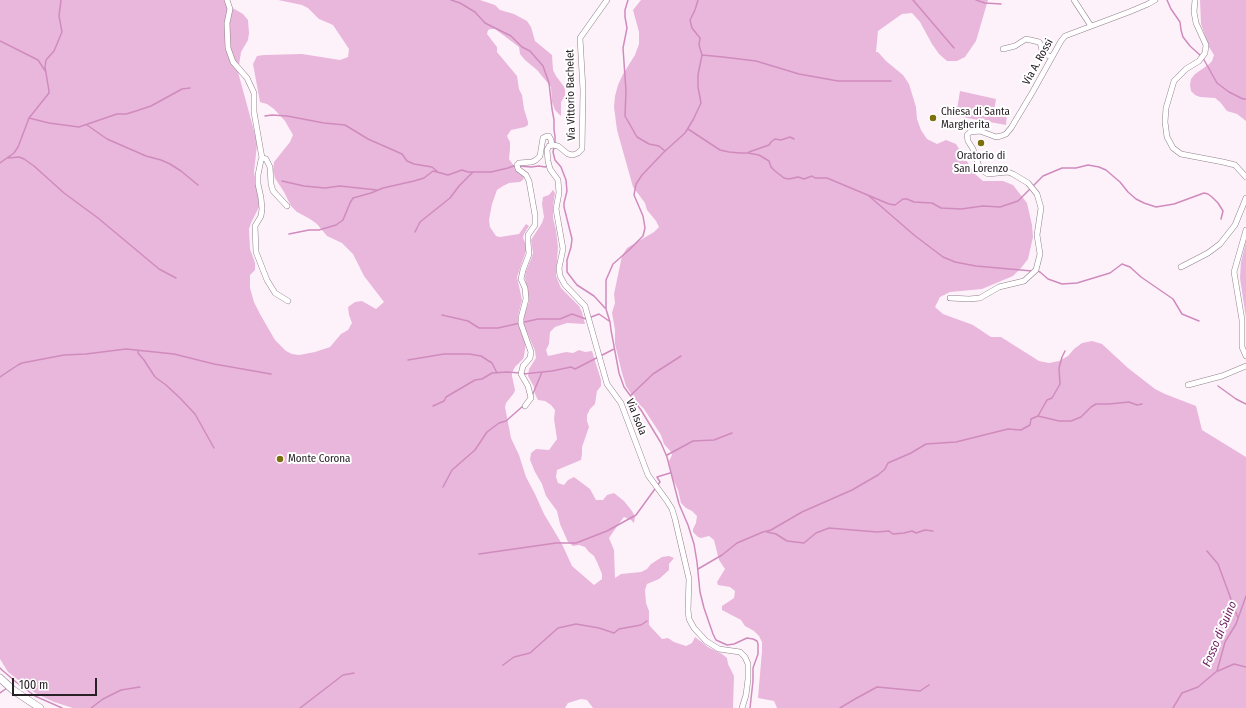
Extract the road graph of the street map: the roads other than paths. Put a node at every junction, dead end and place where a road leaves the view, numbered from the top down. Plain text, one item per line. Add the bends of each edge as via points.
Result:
1 (227, 0) edge
2 (608, 0) edge
3 (1074, 0) edge
4 (1154, 0) edge
5 (1195, 0) edge
6 (1091, 26) junction
7 (1003, 49) dead end
8 (1052, 57) junction
9 (552, 145) junction
10 (262, 158) junction
11 (1246, 177) edge
12 (1246, 198) edge
13 (287, 206) dead end
14 (1246, 230) edge
15 (1181, 267) dead end
16 (950, 298) dead end
17 (288, 301) dead end
18 (1246, 356) edge
19 (1246, 366) edge
20 (1188, 385) dead end
21 (525, 406) dead end
22 (0, 678) edge
23 (40, 708) edge
24 (742, 708) edge

1 - 10 street via 230,9 227,23 228,48 233,62 247,78 254,94 254,112
2 - 9 street, Via Vittorio Bachelet via 580,38 583,90 582,149 573,155
3 - 6 street
4 - 6 street, Via A. Rossi
5 - 11 street via 1196,23 1206,45 1205,52 1174,81 1166,108 1165,130 1169,143 1181,154 1235,165
6 - 8 street, Via A. Rossi via 1065,36
7 - 8 street via 1026,40 1039,42 1044,54
8 - 16 street, Via A. Rossi via 1006,134 992,136 980,131 967,135 980,169 988,174 1013,174 1028,183 1037,194 1041,208 1037,235 1040,254 1036,270 1024,280 999,287 980,298
9 - 21 street via 549,136 543,138 540,156 532,162 517,165 529,181 535,215 535,225 528,235 529,254 522,279 526,299 521,324 532,352 521,374 531,398
9 - 24 street, Via Isola via 547,150 547,156 550,169 558,180 556,209 563,249 560,276 585,306 607,384 622,403 648,475 674,514 689,579 689,619 706,641 719,649 740,652 748,664 746,695
10 - 13 street via 270,167 273,191
10 - 17 street via 258,175 262,209 255,226 256,252 275,294
12 - 15 street via 1235,225 1220,244
14 - 18 street via 1234,272 1242,320 1242,347
19 - 20 street via 1222,376
22 - 23 main road

